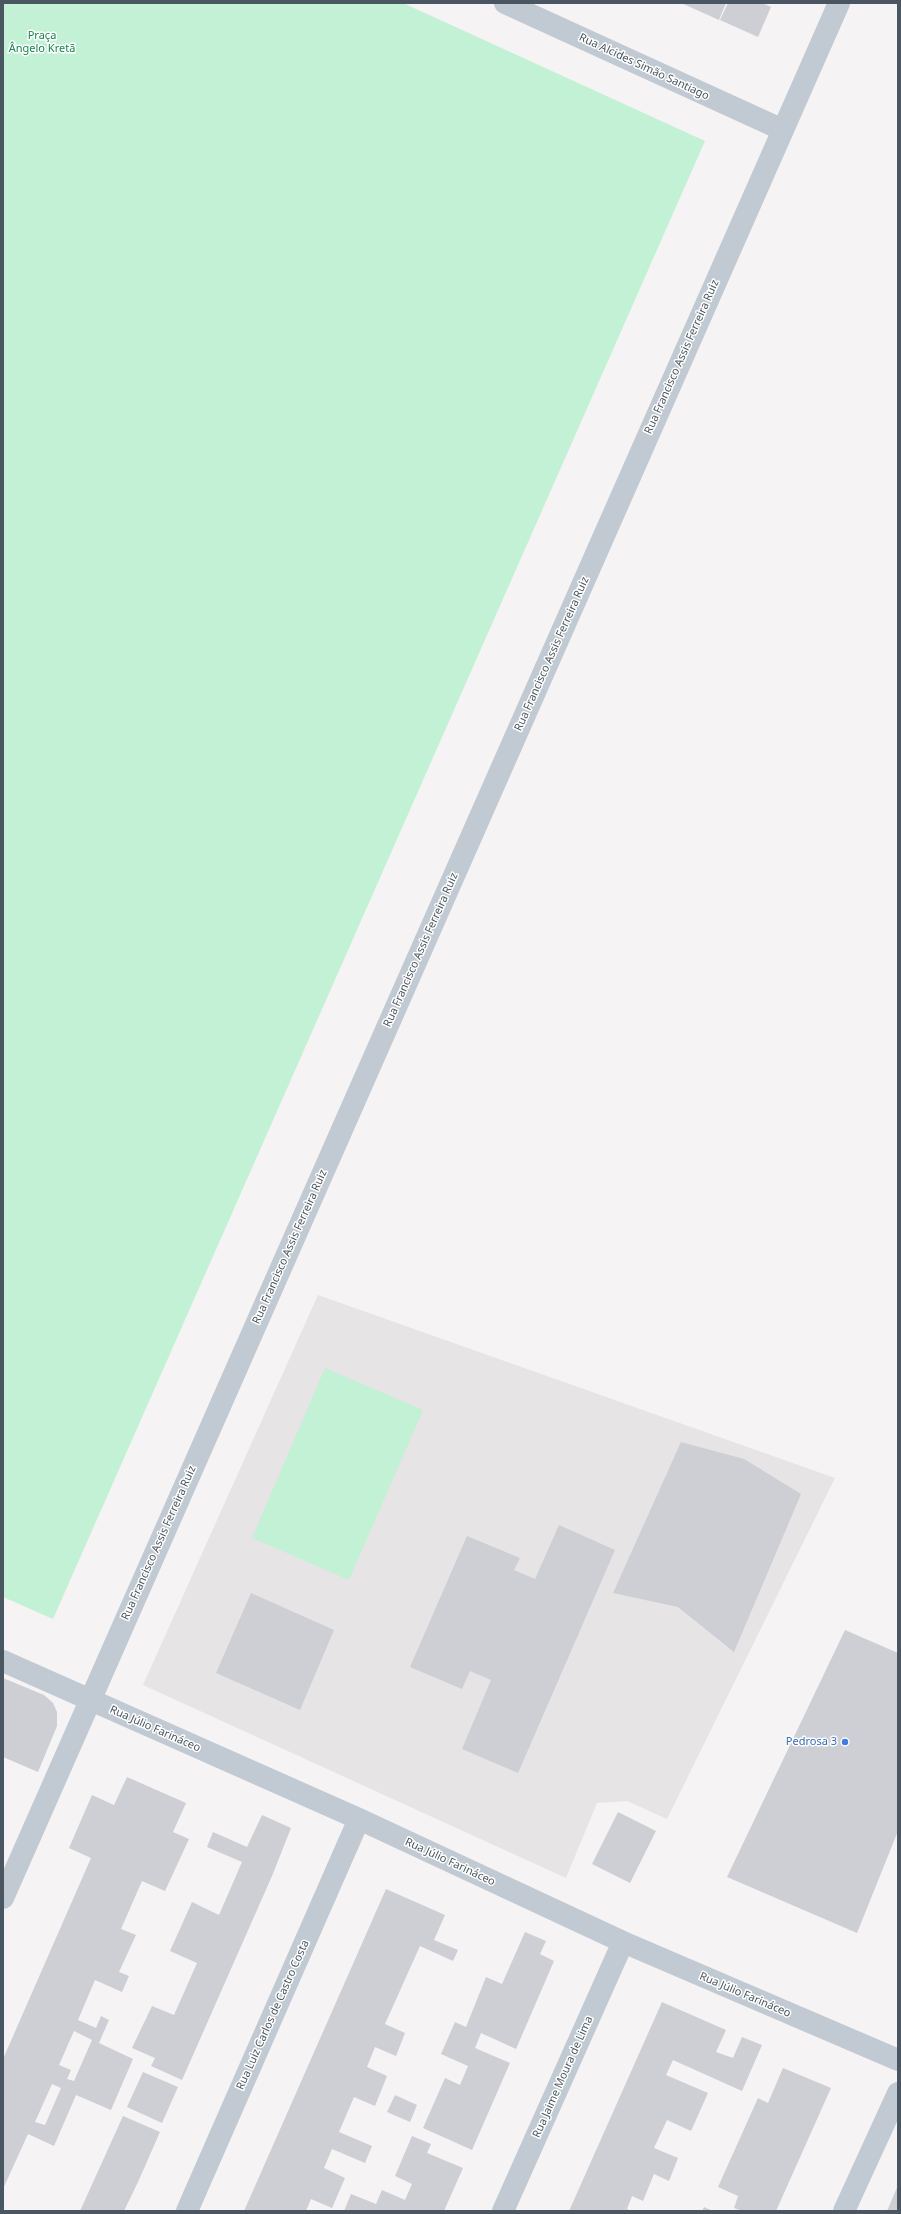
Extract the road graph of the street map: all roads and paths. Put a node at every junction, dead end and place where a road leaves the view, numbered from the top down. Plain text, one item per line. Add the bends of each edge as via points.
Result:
1 (505, 3) edge
2 (839, 3) edge
3 (783, 130) junction
4 (3, 1661) edge
5 (90, 1700) junction
6 (359, 1819) junction
7 (3, 1898) edge
8 (623, 1942) junction
9 (898, 2060) edge
10 (898, 2093) edge
11 (187, 2211) edge
12 (503, 2211) edge
13 (844, 2211) edge

1 - 3 street, Rua Alcides Simão Santiago
2 - 3 street, Rua Francisco Assis Ferreira Ruiz
3 - 5 street, Rua Francisco Assis Ferreira Ruiz
4 - 5 street, Rua Júlio Farináceo
5 - 6 street, Rua Júlio Farináceo
5 - 7 street, Rua Francisco Assis Ferreira Ruiz
6 - 8 street, Rua Júlio Farináceo
6 - 11 street, Rua Luiz Carlos de Castro Costa
8 - 9 street, Rua Júlio Farináceo
8 - 12 street, Rua Jaime Moura de Lima
10 - 13 street

